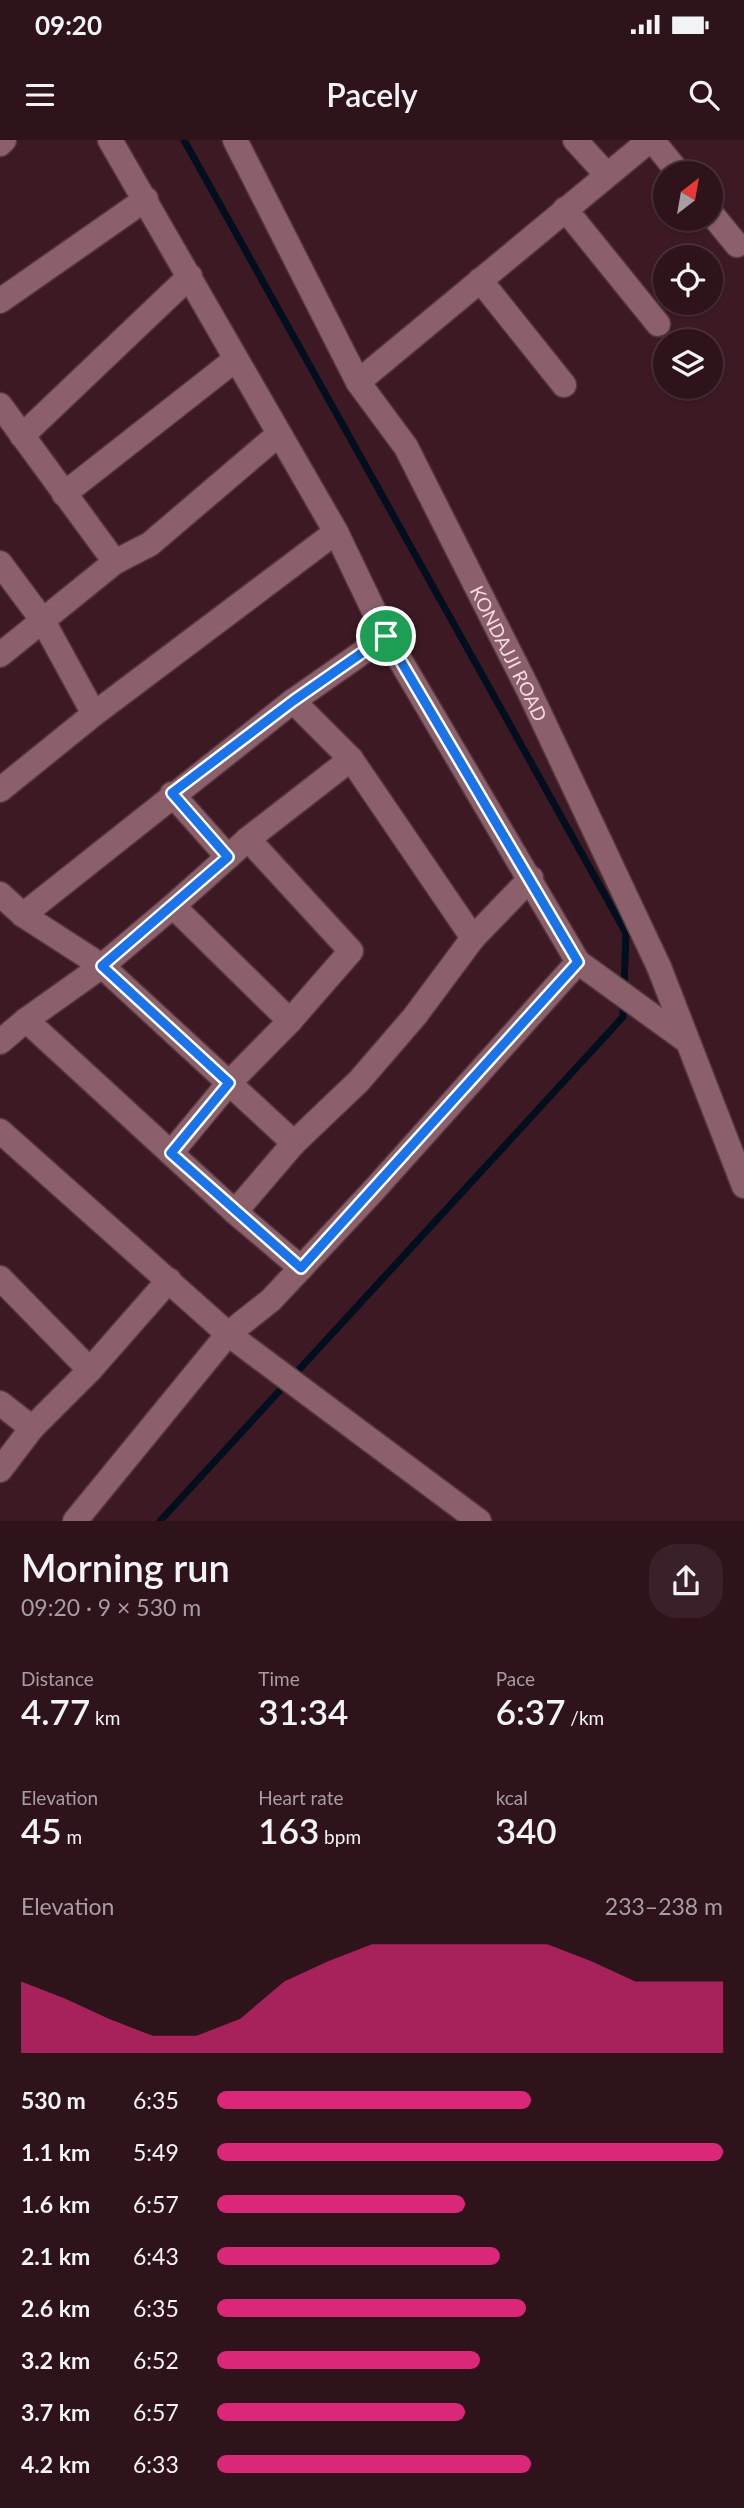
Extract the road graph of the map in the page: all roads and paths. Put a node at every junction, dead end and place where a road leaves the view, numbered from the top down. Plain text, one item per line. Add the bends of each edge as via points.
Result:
1 (5, 140) edge
2 (110, 140) edge
3 (235, 140) edge
4 (575, 140) edge
5 (651, 140) edge
6 (0, 144) edge
7 (669, 161) edge
8 (607, 174) junction
9 (146, 199) junction
10 (565, 209) junction
11 (723, 228) edge
12 (737, 245) dead end
13 (190, 276) junction
14 (480, 280) junction
15 (0, 301) edge
16 (659, 324) dead end
17 (236, 359) junction
18 (358, 382) junction
19 (564, 384) dead end
20 (0, 405) edge
21 (279, 434) junction
22 (22, 436) junction
23 (64, 494) junction
24 (336, 532) junction
25 (115, 562) junction
26 (0, 563) edge
27 (43, 621) junction
28 (386, 636) junction
29 (0, 655) edge
30 (293, 701) junction
31 (94, 714) junction
32 (351, 759) junction
33 (0, 790) edge
34 (172, 793) junction
35 (248, 839) junction
36 (228, 857) junction
37 (531, 878) junction
38 (0, 894) edge
39 (173, 906) junction
40 (23, 915) junction
41 (473, 938) junction
42 (578, 962) junction
43 (102, 966) junction
44 (26, 1020) junction
45 (290, 1021) junction
46 (688, 1041) junction
47 (0, 1042) edge
48 (229, 1083) junction
49 (0, 1131) edge
50 (294, 1143) junction
51 (171, 1153) junction
52 (741, 1171) edge
53 (234, 1212) junction
54 (301, 1268) junction
55 (0, 1278) edge
56 (169, 1280) junction
57 (228, 1334) junction
58 (90, 1370) junction
59 (0, 1404) edge
60 (32, 1428) junction
61 (0, 1470) edge
62 (75, 1521) edge
63 (479, 1521) edge

1 - 6 street
2 - 9 street
3 - 18 street, KONDAJJI ROAD
4 - 8 street
5 - 7 street
5 - 8 street
8 - 10 street
9 - 13 street
9 - 15 street
10 - 14 street
10 - 16 street
11 - 12 street
13 - 17 street
13 - 22 street
14 - 18 street
14 - 19 street
17 - 21 street
17 - 23 street
18 - 46 street, KONDAJJI ROAD via 406,447 528,690 659,967
20 - 22 street
21 - 24 street
21 - 25 street via 150,544
22 - 23 street
23 - 25 street
24 - 28 street
24 - 31 street
25 - 27 street
26 - 27 street
27 - 29 street
27 - 31 street
28 - 30 street
28 - 37 street
30 - 32 street
30 - 34 street
31 - 33 street
32 - 35 street
32 - 41 street
34 - 36 street
34 - 40 street
35 - 36 street
35 - 45 street via 351,951
36 - 39 street
37 - 41 street
37 - 42 street
38 - 40 street
39 - 43 street
39 - 45 street
40 - 43 street
41 - 50 street via 359,1081
42 - 46 street
42 - 54 street
43 - 44 street
43 - 48 street
44 - 47 street
44 - 51 street
45 - 48 street
46 - 52 street, KONDAJJI ROAD
48 - 50 street
48 - 51 street
49 - 56 street
50 - 53 street
51 - 53 street
53 - 54 street
54 - 57 street via 271,1300
55 - 58 street
56 - 57 street
56 - 58 street
57 - 62 street
57 - 63 street
58 - 60 street
59 - 60 street
60 - 61 street

